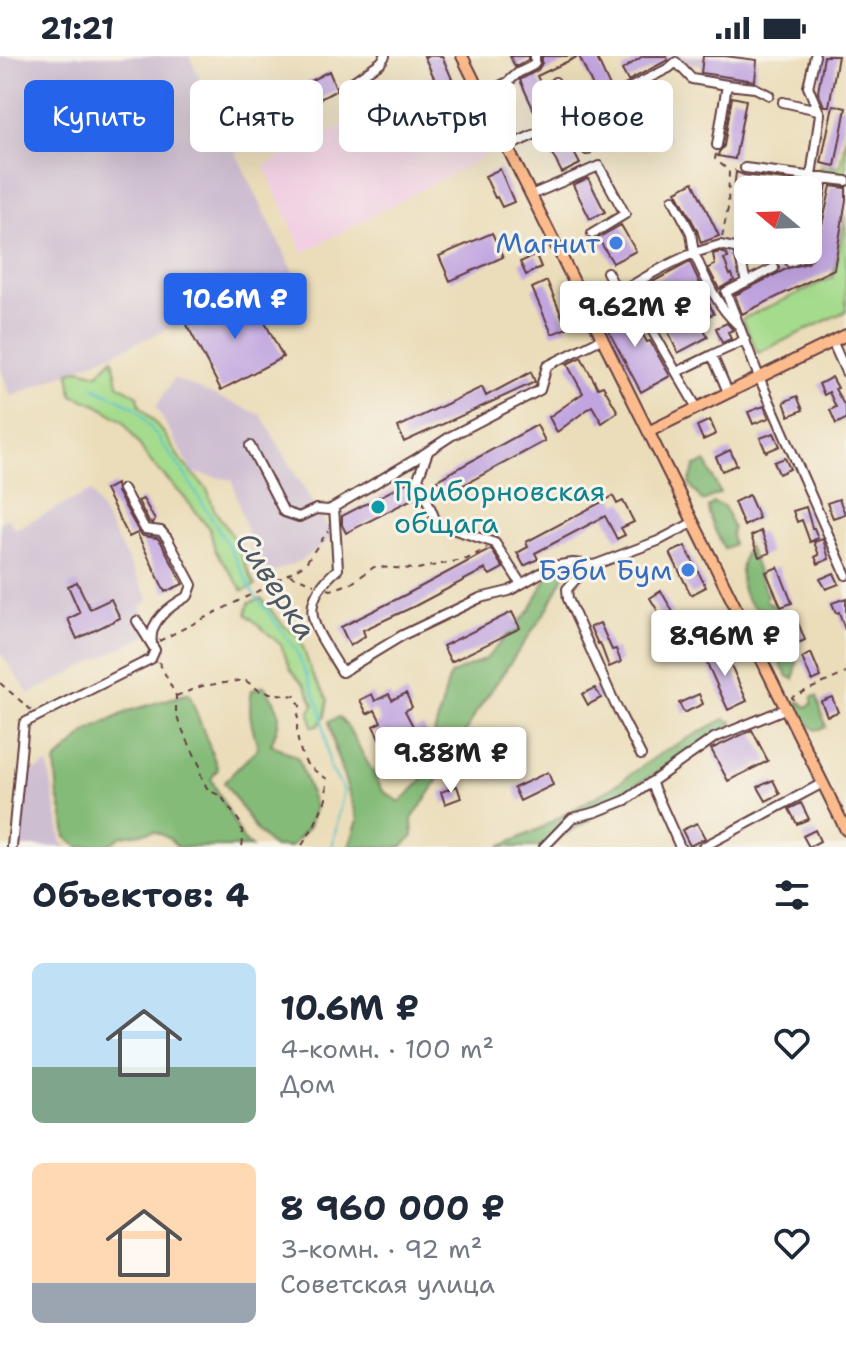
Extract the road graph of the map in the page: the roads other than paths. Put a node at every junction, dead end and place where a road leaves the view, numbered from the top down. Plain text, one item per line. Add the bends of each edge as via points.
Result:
1 (385, 56) edge
2 (462, 56) edge
3 (535, 56) edge
4 (815, 56) edge
5 (677, 58) edge
6 (355, 80) edge
7 (474, 80) edge
8 (510, 80) edge
9 (645, 80) edge
10 (727, 85) junction
11 (769, 95) dead end
12 (783, 102) dead end
13 (818, 110) junction
14 (717, 145) road end
15 (510, 152) edge
16 (745, 168) road end
17 (811, 176) joint
18 (823, 178) joint
19 (846, 181) edge
20 (822, 184) edge
21 (531, 195) junction
22 (673, 199) dead end
23 (592, 234) dead end
24 (734, 248) edge
25 (694, 253) junction
26 (742, 264) edge
27 (774, 268) dead end
28 (607, 272) dead end
29 (746, 282) junction
30 (621, 292) junction
31 (589, 311) junction
32 (739, 325) junction
33 (846, 335) edge
34 (603, 338) junction
35 (745, 340) junction
36 (833, 343) junction
37 (712, 355) junction
38 (677, 372) junction
39 (846, 372) edge
40 (759, 377) junction
41 (728, 392) junction
42 (697, 408) junction
43 (650, 431) junction
44 (250, 446) dead end
45 (428, 451) junction
46 (123, 489) dead end
47 (334, 507) junction
48 (694, 522) junction
49 (594, 565) junction
50 (846, 575) edge
51 (521, 584) junction
52 (137, 621) dead end
53 (153, 647) junction
54 (790, 706) junction
55 (641, 755) dead end
56 (651, 782) junction
57 (823, 783) junction
58 (846, 830) edge
59 (12, 847) edge
60 (544, 847) edge
61 (680, 847) edge
62 (703, 847) edge

1 - 6 street
2 - 7 main road
3 - 8 street via 532,66
4 - 13 street via 808,87
5 - 9 street
5 - 10 street via 692,79
10 - 11 street
10 - 14 street
12 - 13 street
13 - 17 street
15 - 21 main road
16 - 17 street
18 - 19 street
18 - 20 street
21 - 23 street via 599,166 625,214
21 - 31 main road via 564,252
22 - 25 street via 691,233
24 - 25 street via 720,245
25 - 30 street
25 - 32 street via 724,312
26 - 29 street
27 - 29 street
28 - 30 street
29 - 32 street via 726,292
30 - 31 street
30 - 38 street via 642,326 648,323
31 - 34 main road
32 - 35 street
33 - 36 main road
34 - 43 main road
34 - 45 street via 547,366 540,390
35 - 37 street
35 - 40 street
36 - 39 street
36 - 40 main road
37 - 38 street
37 - 41 street
38 - 42 street
40 - 41 main road
40 - 50 street
41 - 42 main road
42 - 43 main road
43 - 48 main road
44 - 47 street via 284,512 299,517
45 - 47 street
45 - 51 street via 418,478 437,524 495,543
46 - 53 street via 145,529 161,531 167,538 192,585 188,596 154,624
47 - 51 street via 338,569 320,587 312,605 313,621 342,672 403,635
48 - 49 street
48 - 54 main road
49 - 51 street via 553,566
49 - 55 street via 567,589 568,599
52 - 53 street
53 - 59 street via 151,659 24,723
54 - 56 street via 714,738
54 - 57 main road
56 - 60 street via 626,800 572,818
56 - 61 street
57 - 58 main road
57 - 62 street

